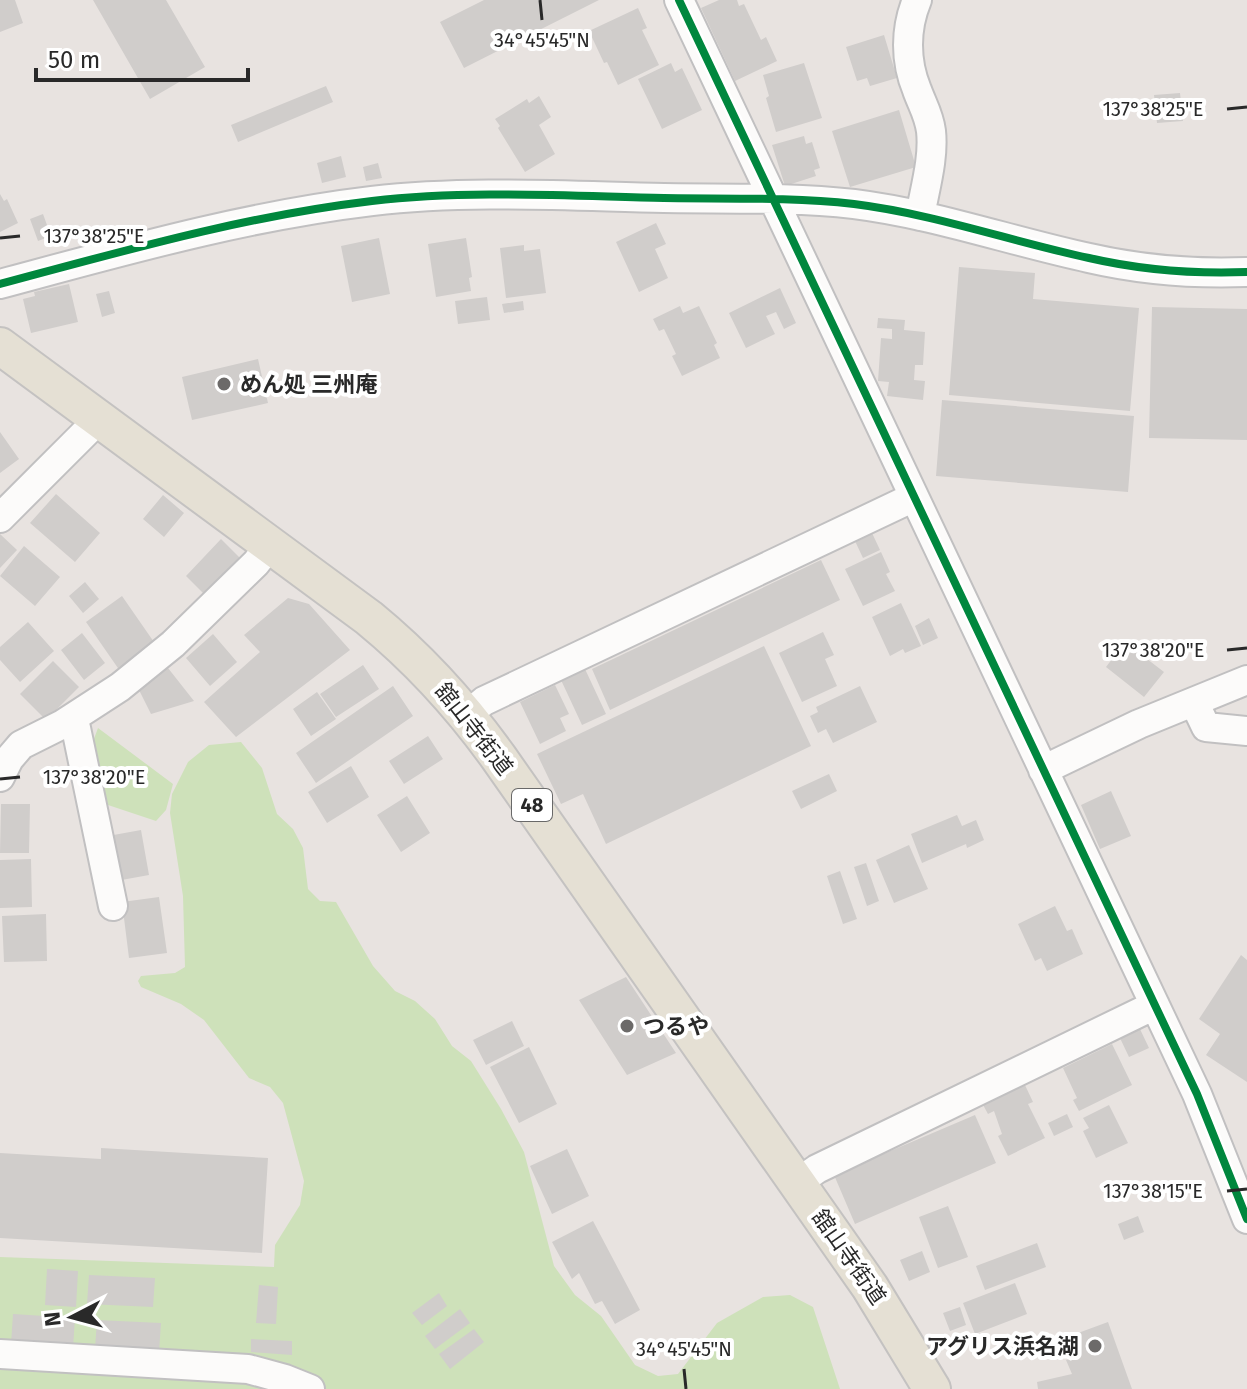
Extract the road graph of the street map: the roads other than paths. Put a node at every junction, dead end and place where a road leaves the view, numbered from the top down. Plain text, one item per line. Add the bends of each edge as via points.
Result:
1 (679, 0) edge
2 (917, 0) edge
3 (774, 200) junction
4 (920, 216) junction
5 (1247, 272) edge
6 (0, 284) edge
7 (0, 346) edge
8 (97, 417) junction
9 (914, 497) junction
10 (0, 518) edge
11 (270, 545) junction
12 (1247, 680) edge
13 (1194, 702) junction
14 (467, 715) junction
15 (71, 719) junction
16 (1247, 731) edge
17 (1043, 770) junction
18 (0, 777) edge
19 (113, 906) dead end
20 (1155, 1005) junction
21 (1238, 1169) edge
22 (797, 1183) junction
23 (1247, 1219) edge
24 (0, 1354) edge
25 (310, 1389) edge
26 (932, 1389) edge

1 - 3 street
2 - 4 street via 908,50 932,148
3 - 4 street via 849,204
3 - 6 street via 488,194 375,201 208,229
3 - 9 street
4 - 5 street via 1134,267
7 - 8 main road, 舘山寺街道 / 48
8 - 10 street
8 - 11 main road, 舘山寺街道 / 48
9 - 14 street via 484,701
9 - 17 street
11 - 14 main road, 舘山寺街道 / 48 via 399,643
11 - 15 street via 173,644
12 - 13 street
13 - 16 street via 1206,727
13 - 17 street
14 - 22 main road, 舘山寺街道 / 48
15 - 18 street via 21,745
15 - 19 street
17 - 20 street
20 - 21 street
20 - 22 street
21 - 23 street
22 - 26 main road, 舘山寺街道 / 48 via 893,1322
24 - 25 street via 248,1369

